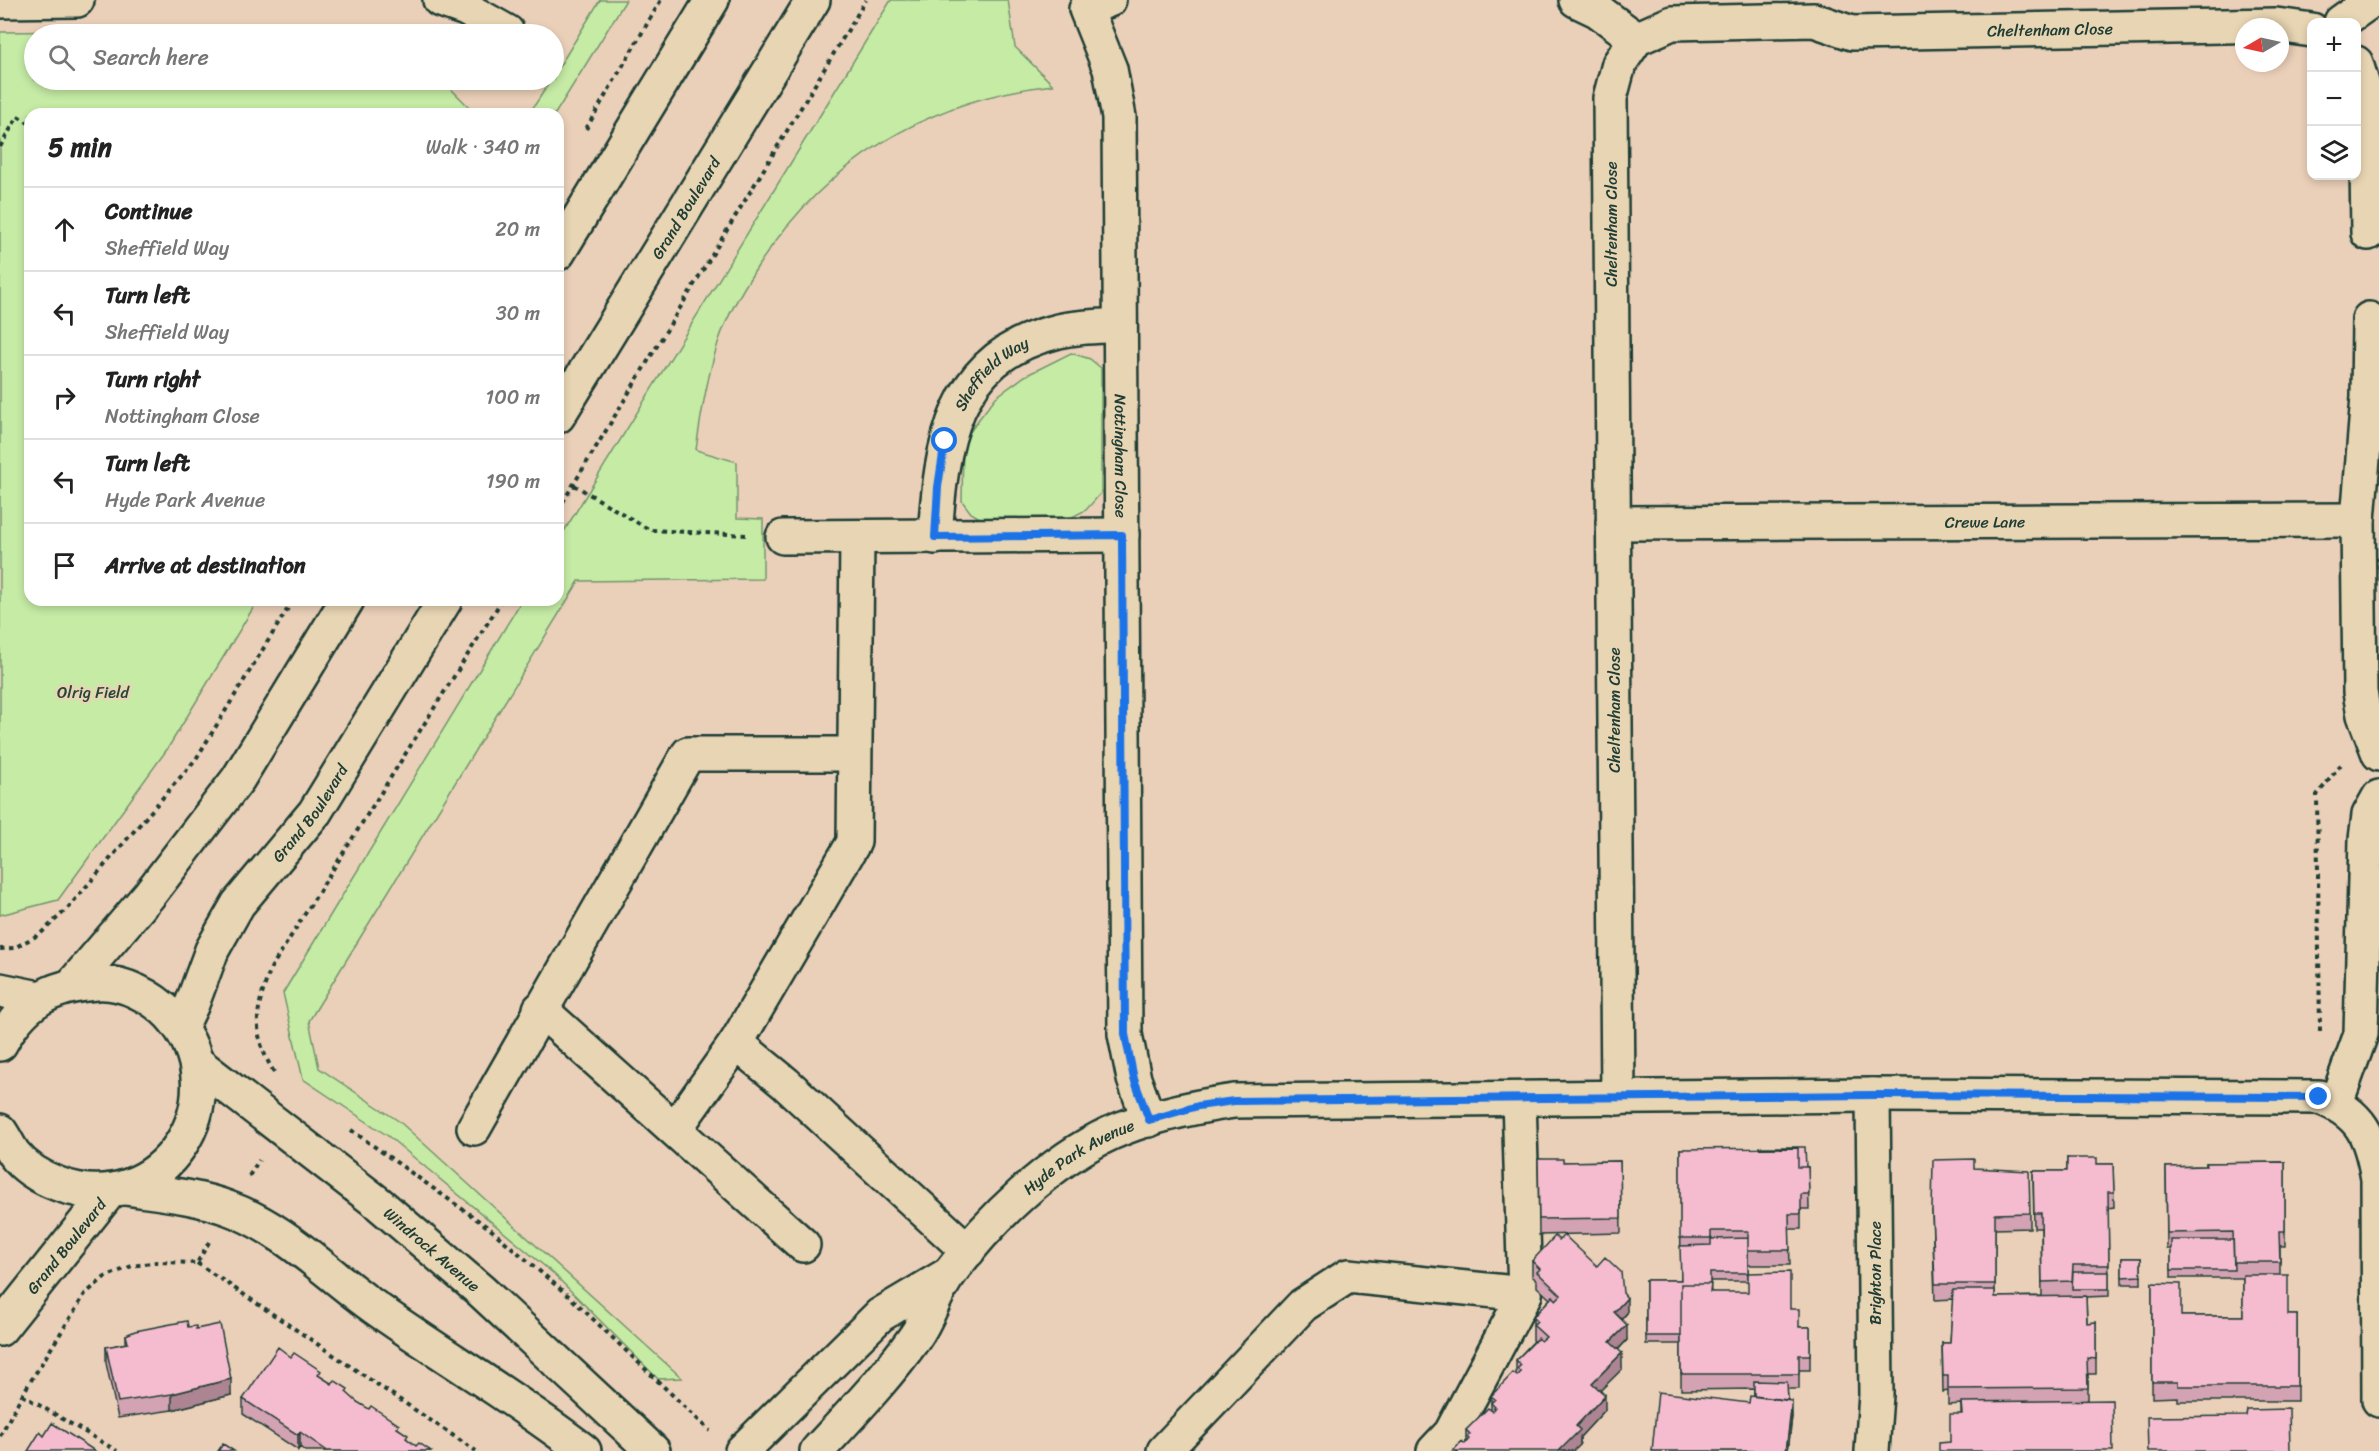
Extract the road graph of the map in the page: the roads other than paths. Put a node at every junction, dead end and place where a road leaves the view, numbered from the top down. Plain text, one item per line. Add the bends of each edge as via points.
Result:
1 (77, 0) edge
2 (440, 0) edge
3 (712, 0) edge
4 (813, 0) edge
5 (1576, 0) edge
6 (2372, 0) edge
7 (0, 1) edge
8 (1097, 5) edge
9 (2347, 18) edge
10 (492, 24) edge
11 (2307, 29) edge
12 (1636, 39) junction
13 (2359, 72) edge
14 (2368, 232) dead end
15 (564, 243) edge
16 (2369, 319) dead end
17 (1119, 325) junction
18 (564, 406) edge
19 (2358, 520) junction
20 (1613, 523) junction
21 (1122, 535) junction
22 (783, 537) road end
23 (857, 537) junction
24 (935, 537) junction
25 (343, 606) edge
26 (441, 606) edge
27 (854, 754) junction
28 (2379, 754) edge
29 (2379, 797) edge
30 (73, 984) junction
31 (0, 990) edge
32 (39, 998) junction
33 (540, 1009) junction
34 (181, 1027) junction
35 (736, 1043) junction
36 (0, 1044) edge
37 (197, 1063) junction
38 (1874, 1095) junction
39 (1618, 1098) junction
40 (1519, 1099) junction
41 (2336, 1103) junction
42 (1149, 1120) junction
43 (474, 1128) dead end
44 (675, 1129) junction
45 (0, 1131) edge
46 (118, 1190) junction
47 (803, 1245) dead end
48 (958, 1262) junction
49 (1525, 1294) junction
50 (0, 1329) edge
51 (2379, 1400) edge
52 (616, 1416) junction
53 (728, 1443) edge
54 (584, 1451) edge
55 (653, 1451) edge
56 (673, 1451) edge
57 (817, 1451) edge
58 (1164, 1451) edge
59 (1434, 1451) edge
60 (1872, 1451) edge

1 - 7 street
2 - 10 street
3 - 15 street
4 - 18 street, Grand Boulevard
5 - 12 street via 1597,9
6 - 9 street
8 - 17 street, Nottingham Close via 1119,117
11 - 12 street, Cheltenham Close via 2276,25 1851,33 1814,20 1672,23
12 - 20 street, Cheltenham Close via 1619,64 1610,98
13 - 14 street via 2366,96
16 - 19 street via 2368,397
17 - 21 street, Nottingham Close
17 - 24 street, Sheffield Way via 1056,331 1016,345 987,368 960,404 945,441
19 - 20 street, Crewe Lane
19 - 28 street via 2360,692
20 - 39 street, Cheltenham Close
21 - 24 street
21 - 42 street, Nottingham Close via 1125,1034 1134,1079
22 - 23 street
23 - 24 street
23 - 27 street
25 - 30 street via 238,780 149,895
26 - 34 street, Grand Boulevard via 315,812 238,903 212,950
27 - 33 street via 688,754
27 - 35 street via 854,842
29 - 41 street via 2369,815 2366,839 2361,1034
30 - 32 street
30 - 34 street via 104,982 133,990 160,1005
31 - 32 street
32 - 36 street via 12,1022
33 - 43 street
33 - 44 street
34 - 37 street
35 - 44 street
35 - 48 street via 784,1083
37 - 46 street via 199,1095 192,1126 176,1153 153,1174
37 - 52 street, Windrock Avenue via 378,1203 482,1291
38 - 39 street, Hyde Park Avenue
38 - 41 street, Hyde Park Avenue via 2294,1095
38 - 60 street, Brighton Place via 1876,1395
39 - 40 street, Hyde Park Avenue
40 - 42 street, Hyde Park Avenue via 1234,1101
40 - 49 street
41 - 51 street, Hyde Park Avenue via 2354,1116 2367,1134 2378,1179
42 - 48 street, Hyde Park Avenue via 1111,1133 1062,1162 1007,1209
44 - 47 street
45 - 46 street via 15,1155 42,1178 75,1191
46 - 50 street, Grand Boulevard
46 - 54 street via 189,1197 229,1208 262,1224 374,1307 484,1378
48 - 53 street, Hyde Park Avenue via 880,1315
48 - 57 street, Hyde Park Avenue via 917,1335 886,1377
49 - 58 street via 1348,1276 1303,1305
49 - 59 street via 1451,1433
52 - 55 street, Windrock Avenue
52 - 56 street

